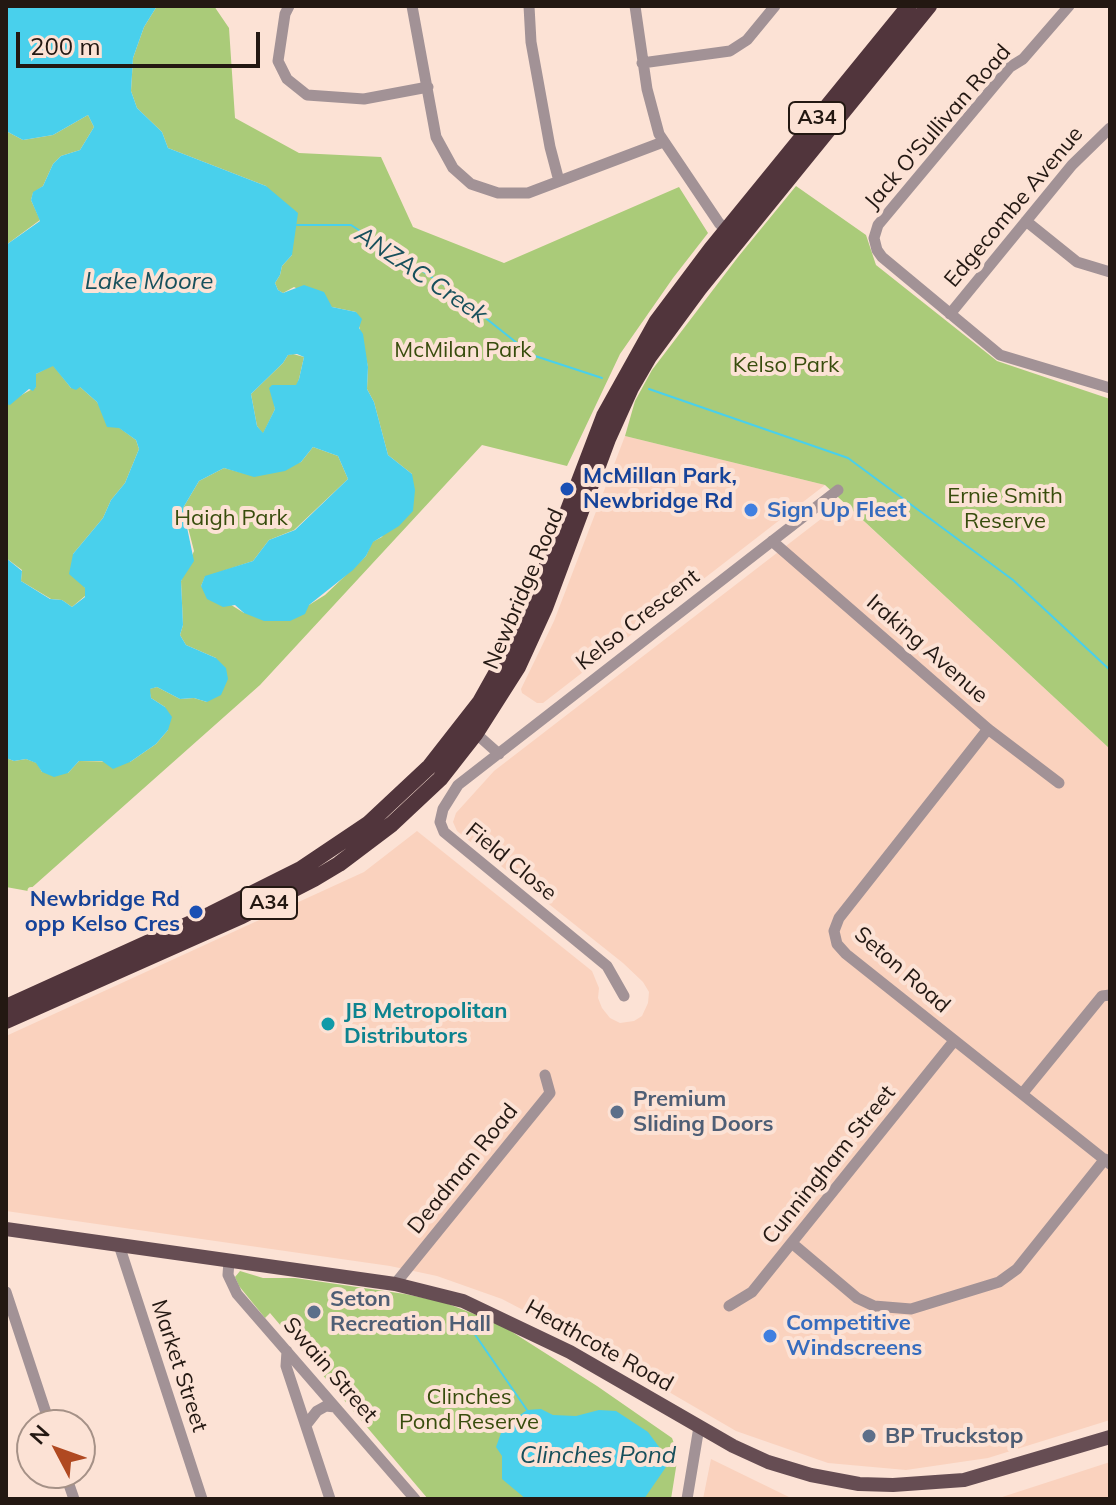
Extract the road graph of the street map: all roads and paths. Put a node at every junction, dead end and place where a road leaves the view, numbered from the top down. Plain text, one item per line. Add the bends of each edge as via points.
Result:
1 (289, 6) edge
2 (412, 6) edge
3 (529, 6) edge
4 (635, 6) edge
5 (775, 6) edge
6 (909, 6) edge
7 (929, 6) edge
8 (1069, 6) edge
9 (642, 63) junction
10 (428, 87) junction
11 (1110, 128) edge
12 (663, 142) junction
13 (559, 181) junction
14 (1026, 221) junction
15 (732, 236) junction
16 (1110, 272) edge
17 (950, 314) junction
18 (1110, 388) edge
19 (838, 490) dead end
20 (772, 541) junction
21 (471, 728) junction
22 (988, 729) junction
23 (499, 754) junction
24 (1059, 783) dead end
25 (1110, 995) edge
26 (624, 996) dead end
27 (6, 1007) edge
28 (6, 1021) edge
29 (954, 1041) junction
30 (545, 1075) dead end
31 (1022, 1094) junction
32 (1107, 1162) edge
33 (6, 1229) edge
34 (793, 1244) junction
35 (119, 1245) junction
36 (229, 1261) junction
37 (395, 1284) junction
38 (6, 1292) edge
39 (729, 1306) dead end
40 (287, 1351) junction
41 (335, 1407) junction
42 (45, 1409) edge
43 (306, 1425) junction
44 (699, 1427) junction
45 (1110, 1437) edge
46 (202, 1499) edge
47 (330, 1499) edge
48 (415, 1499) edge
49 (687, 1499) edge

1 - 10 street via 278,61 287,79 307,95 364,99
2 - 10 street
3 - 13 street via 531,42
4 - 9 street
5 - 9 street via 747,40 730,51
6 - 15 highway, Newbridge Road / A34
7 - 15 highway, Newbridge Road / A34
8 - 17 street, Jack O'Sullivan Road via 1010,67 876,230 874,245 882,257
9 - 12 street
10 - 13 street via 436,137 453,168 471,184 514,194
11 - 14 street, Edgecombe Avenue via 1082,153
12 - 13 street
12 - 15 street
14 - 16 street via 1077,262
14 - 17 street, Edgecombe Avenue
15 - 21 highway, Newbridge Road / A34 via 634,370 532,639 497,703
17 - 18 street, Jack O'Sullivan Road via 1000,355
19 - 20 street, Kelso Crescent
20 - 22 street, Iraking Avenue
20 - 23 street, Kelso Crescent
21 - 23 street
21 - 27 highway, Newbridge Road / A34 via 368,824 315,860 211,914
21 - 28 highway, Newbridge Road / A34 via 440,779 366,845 326,872 242,916
22 - 24 street, Iraking Avenue
22 - 29 street, Seton Road via 834,931 846,954
23 - 26 street, Field Close via 458,785 443,809 444,832 607,966
25 - 31 street via 1102,996
29 - 31 street, Seton Road
29 - 34 street, Cunningham Street
30 - 37 street, Deadman Road via 550,1093
31 - 32 street, Seton Road
32 - 34 street via 1017,1269 999,1282 911,1309 874,1306 857,1298
33 - 35 main road, Heathcote Road
34 - 39 street, Cunningham Street via 747,1297
35 - 36 main road, Heathcote Road
35 - 46 street, Market Street
36 - 37 main road, Heathcote Road
36 - 40 street, Swain Street via 231,1285
37 - 44 main road, Heathcote Road via 495,1314
38 - 42 street
40 - 41 street, Swain Street
40 - 43 street via 286,1366
41 - 43 street via 317,1411
41 - 48 street, Swain Street
43 - 47 street
44 - 45 main road, Heathcote Road via 768,1462 811,1475 893,1485 964,1480
44 - 49 street

